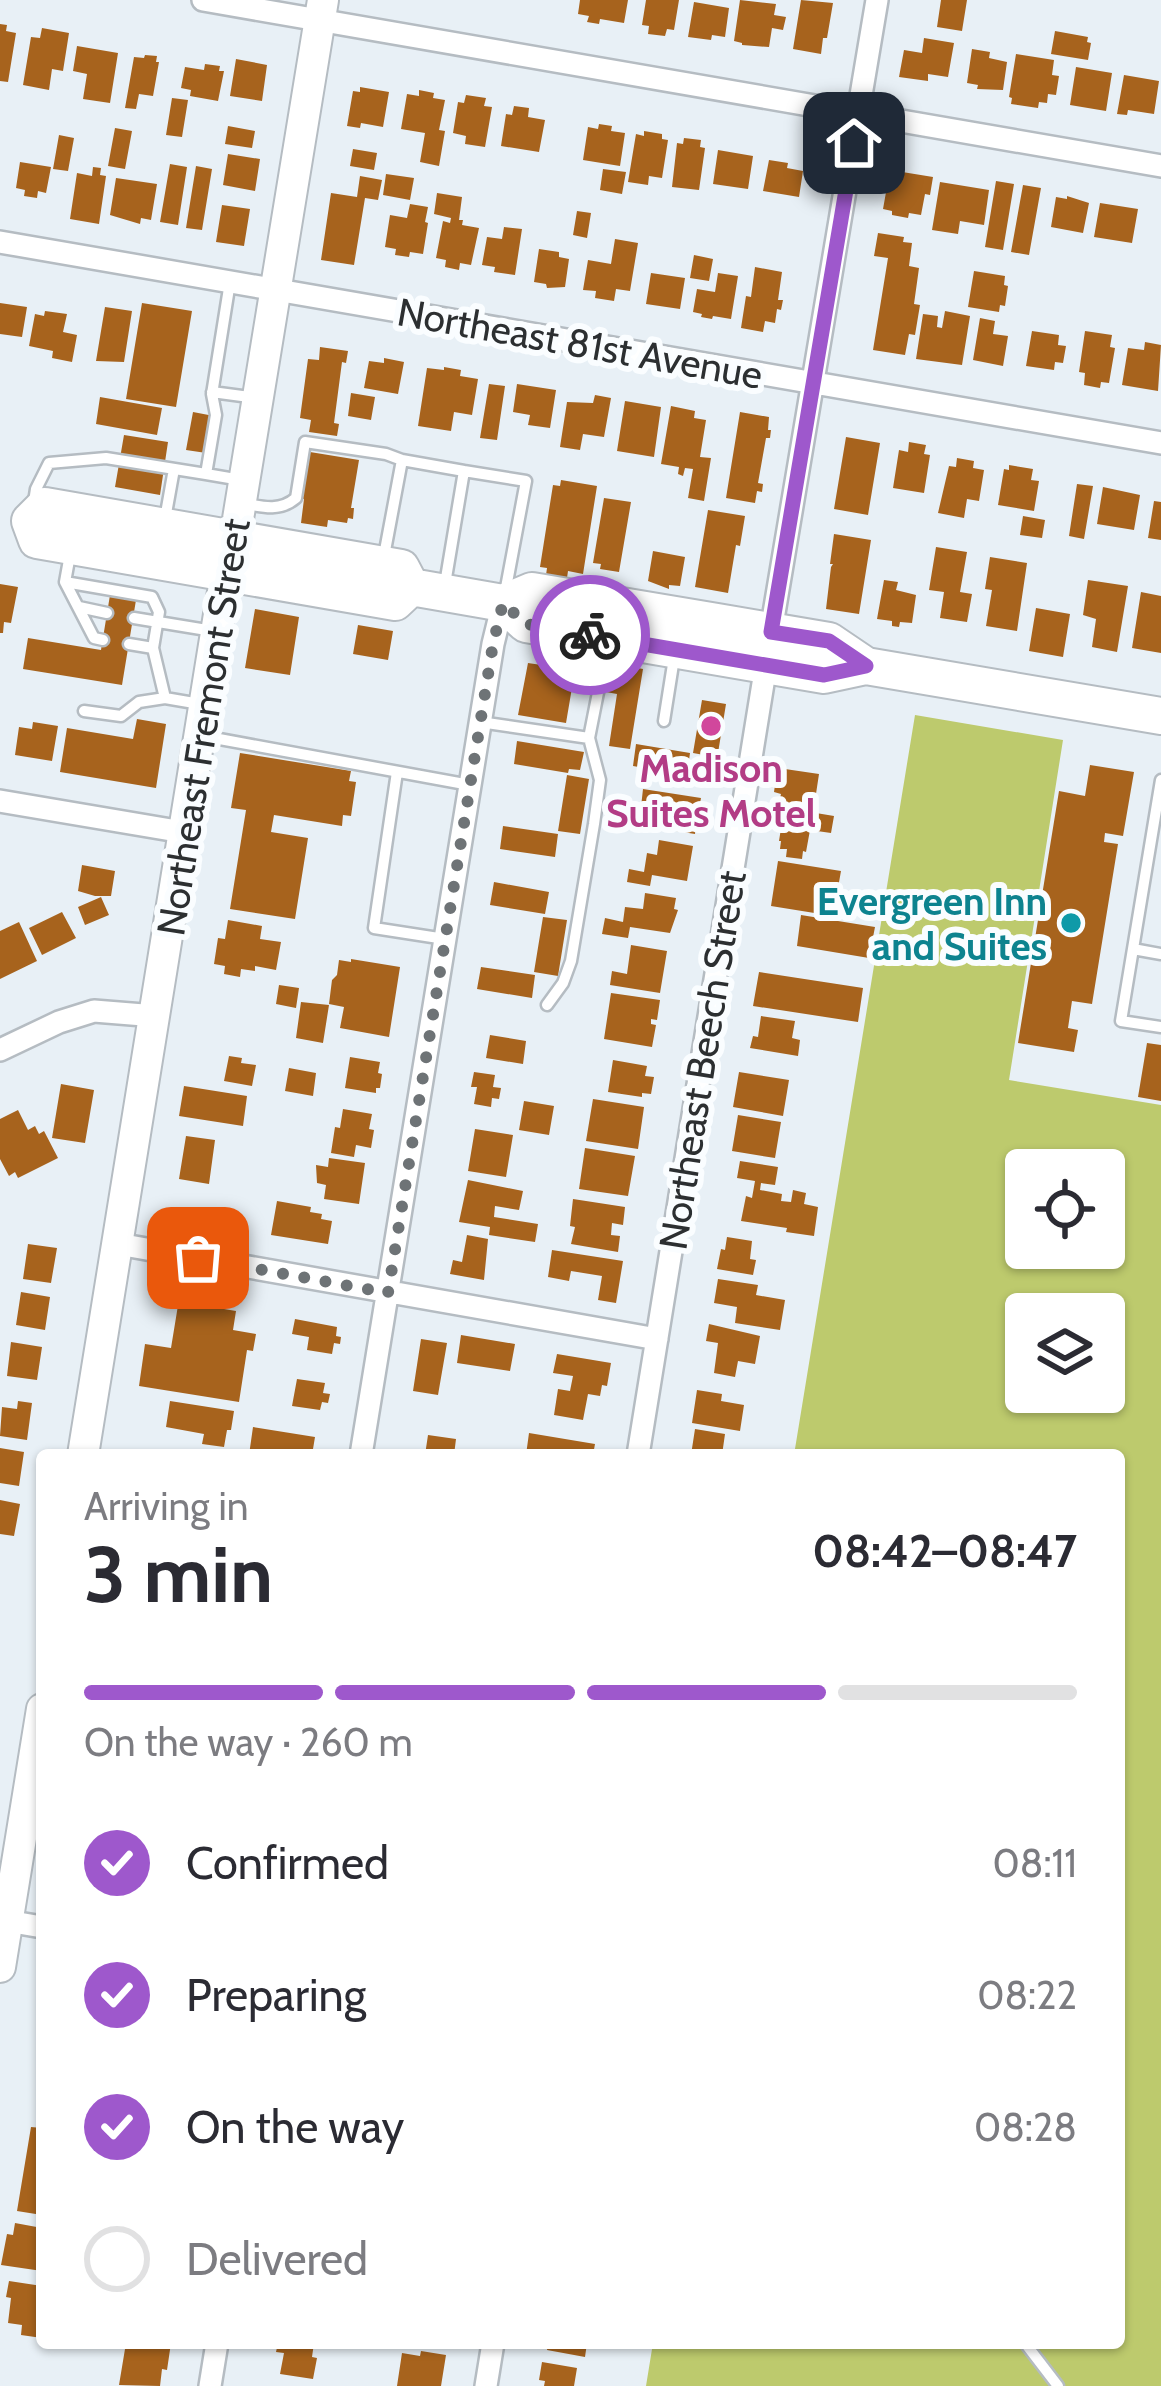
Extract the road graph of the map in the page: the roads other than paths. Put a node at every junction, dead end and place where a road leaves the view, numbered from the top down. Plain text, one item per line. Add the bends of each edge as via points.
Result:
1 (203, 0) edge
2 (877, 0) edge
3 (321, 10) edge
4 (859, 115) junction
5 (1161, 166) edge
6 (0, 242) edge
7 (230, 282) junction
8 (275, 289) junction
9 (813, 383) junction
10 (212, 392) junction
11 (257, 398) junction
12 (1161, 443) edge
13 (402, 460) junction
14 (174, 469) junction
15 (464, 471) junction
16 (206, 473) junction
17 (242, 492) junction
18 (15, 519) edge
19 (164, 527) junction
20 (230, 556) junction
21 (68, 564) junction
22 (412, 582) junction
23 (503, 603) junction
24 (79, 608) junction
25 (107, 613) dead end
26 (134, 617) dead end
27 (158, 622) junction
28 (216, 632) junction
29 (609, 638) junction
30 (103, 640) dead end
31 (129, 644) dead end
32 (153, 648) junction
33 (769, 648) junction
34 (676, 649) junction
35 (166, 698) junction
36 (84, 711) dead end
37 (1161, 716) edge
38 (202, 720) junction
39 (480, 722) junction
40 (664, 722) dead end
41 (589, 738) junction
42 (397, 772) junction
43 (1161, 780) edge
44 (470, 785) junction
45 (0, 801) edge
46 (183, 832) junction
47 (445, 939) junction
48 (1133, 949) junction
49 (1161, 954) edge
50 (547, 1005) dead end
51 (156, 1016) junction
52 (1161, 1027) edge
53 (0, 1051) edge
54 (118, 1244) junction
55 (388, 1293) junction
56 (657, 1339) junction
57 (84, 1449) edge
58 (362, 1449) edge
59 (639, 1449) edge
60 (36, 1746) edge
61 (8, 1921) junction
62 (36, 1926) edge
63 (0, 1967) edge
64 (216, 2349) edge
65 (492, 2349) edge
66 (1030, 2349) edge
67 (210, 2386) edge
68 (486, 2386) edge
69 (1058, 2386) edge

1 - 3 street
2 - 4 street, Northeast Beech Street
3 - 4 street
3 - 8 street, Northeast Fremont Street
4 - 5 street
4 - 9 street, Northeast Beech Street
6 - 7 street, Northeast 81st Avenue
7 - 8 street, Northeast 81st Avenue
7 - 10 lane
8 - 9 street, Northeast 81st Avenue
8 - 11 street, Northeast Fremont Street
9 - 12 street, Northeast 81st Avenue
9 - 33 street, Northeast Beech Street
10 - 11 lane
10 - 16 lane via 217,415
11 - 17 street, Northeast Fremont Street
13 - 15 lane
13 - 17 lane via 305,442 292,502 270,508
13 - 22 lane
14 - 16 lane
14 - 18 lane via 106,458 49,463
14 - 19 lane
15 - 22 lane
15 - 23 lane via 526,481
16 - 17 lane
17 - 20 street, Northeast Fremont Street
18 - 19 main road via 45,506
18 - 21 main road
19 - 20 main road
20 - 21 main road
20 - 22 main road via 394,602
20 - 28 street, Northeast Fremont Street
21 - 24 lane
21 - 27 lane via 152,597
22 - 23 main road
23 - 29 main road via 526,624
23 - 33 main road via 532,591
23 - 39 street
24 - 25 lane
24 - 30 lane
26 - 27 lane
27 - 28 lane
27 - 32 lane
28 - 38 street, Northeast Fremont Street
29 - 34 main road
29 - 41 lane
31 - 32 lane
32 - 35 lane
33 - 34 main road
33 - 37 main road via 824,675 866,666
33 - 56 street, Northeast Beech Street
34 - 40 lane
35 - 36 lane via 139,702 121,716
35 - 38 lane
38 - 42 lane
38 - 46 street, Northeast Fremont Street
39 - 41 lane
39 - 44 street
41 - 50 lane via 600,780 594,824 571,961
42 - 44 lane
42 - 47 lane via 374,928
43 - 48 lane
44 - 47 street
45 - 46 street
46 - 51 street, Northeast Fremont Street
47 - 55 street
48 - 49 lane
48 - 52 lane via 1121,1021
51 - 53 street via 94,1011
51 - 54 street, Northeast Fremont Street
54 - 55 street
54 - 57 street, Northeast Fremont Street
55 - 56 street
55 - 58 street
56 - 59 street, Northeast Beech Street
60 - 61 street
61 - 62 street
61 - 63 street
64 - 67 street
65 - 68 street
66 - 69 lane

